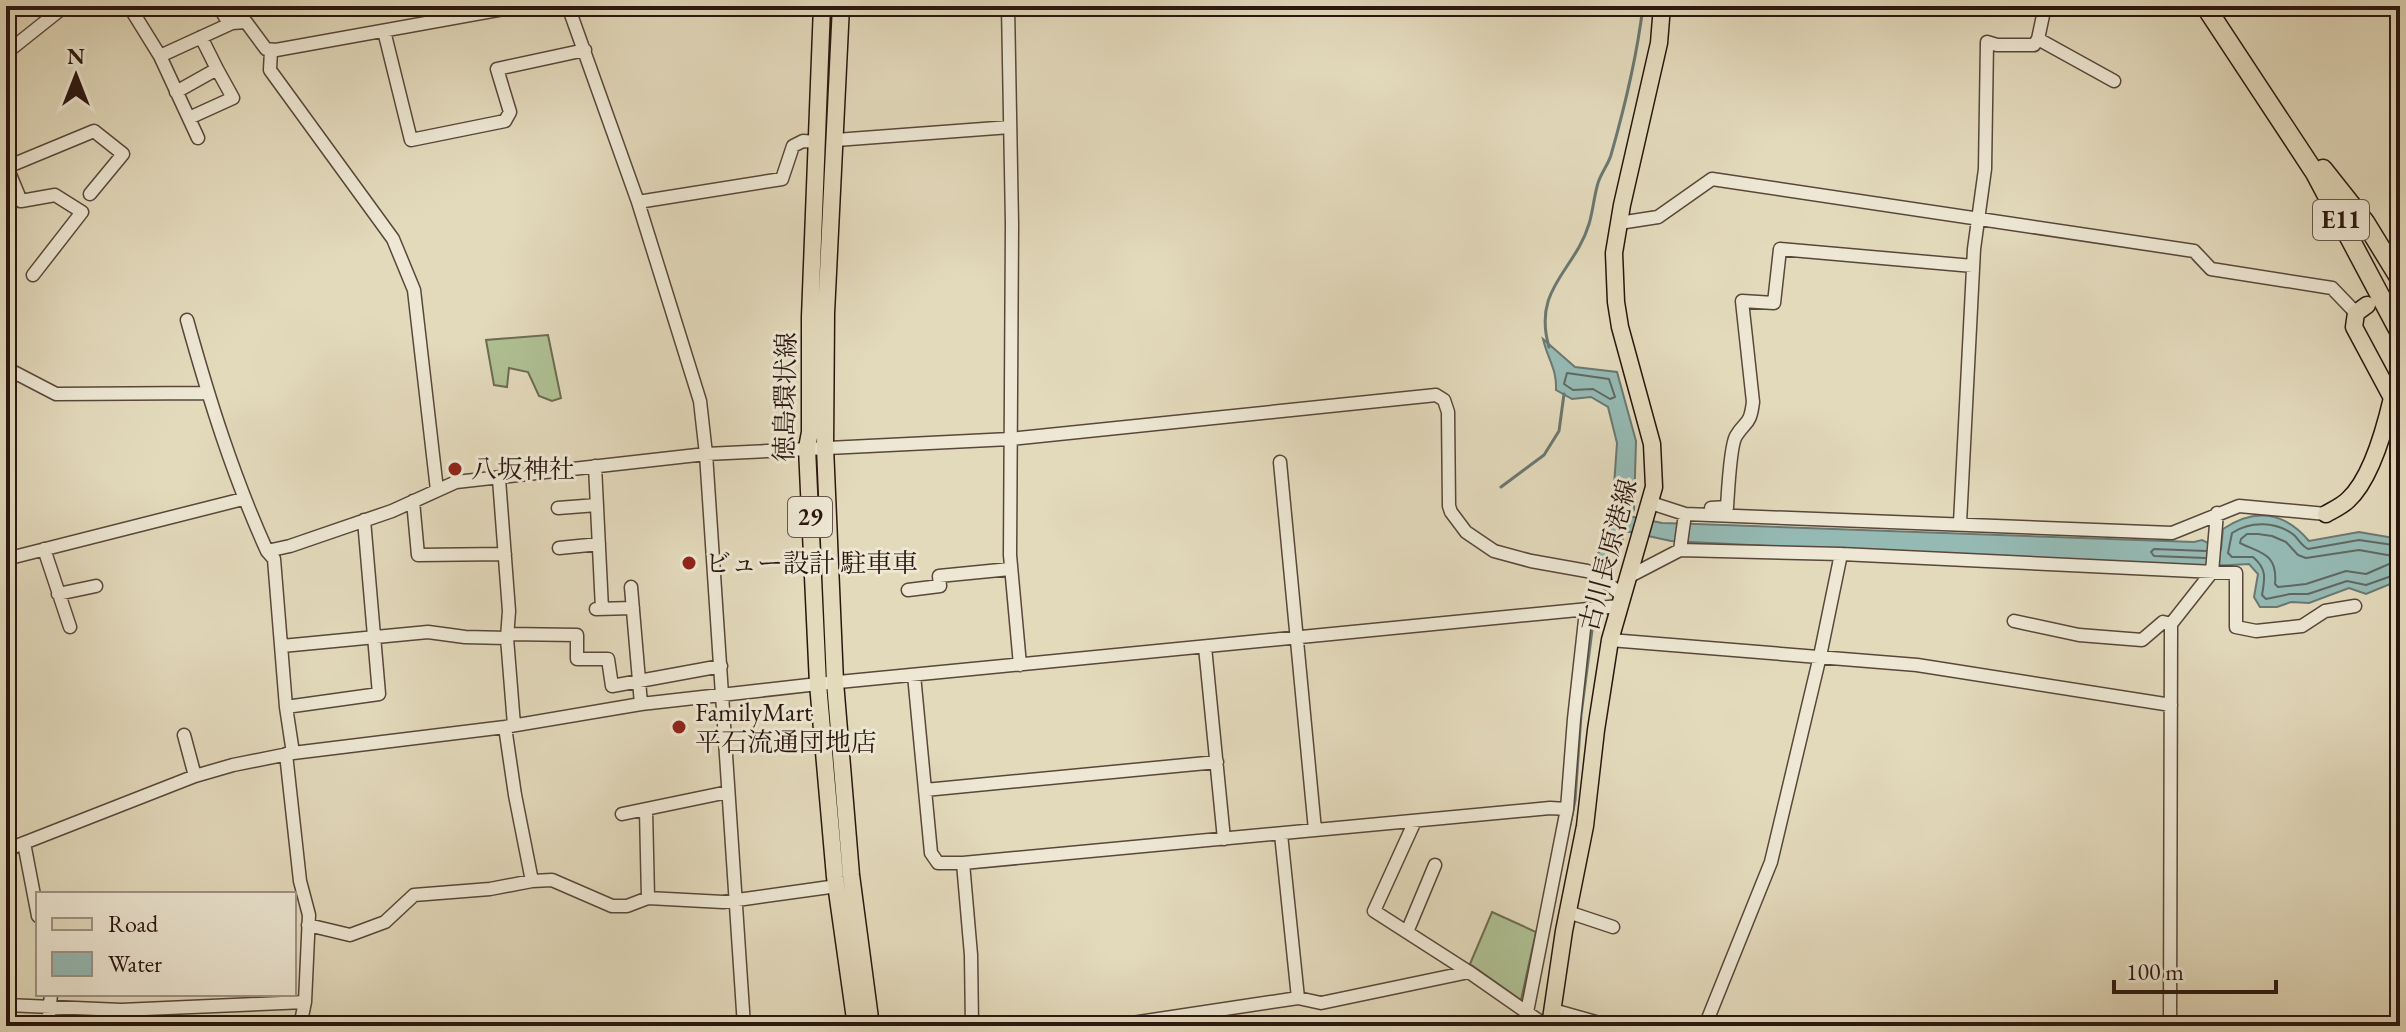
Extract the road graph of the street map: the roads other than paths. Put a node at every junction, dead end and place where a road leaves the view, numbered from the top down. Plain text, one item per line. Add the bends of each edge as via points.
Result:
1 (65, 6) edge
2 (129, 6) edge
3 (219, 6) edge
4 (520, 6) edge
5 (568, 6) edge
6 (822, 6) edge
7 (841, 6) edge
8 (1008, 6) edge
9 (1662, 6) edge
10 (2045, 6) edge
11 (2205, 6) edge
12 (229, 24) junction
13 (384, 31) junction
14 (201, 37) junction
15 (2038, 39) junction
16 (271, 50) junction
17 (585, 50) junction
18 (6, 53) edge
19 (160, 56) junction
20 (217, 69) junction
21 (2114, 81) dead end
22 (176, 92) junction
23 (2276, 111) junction
24 (189, 118) junction
25 (1010, 127) junction
26 (198, 138) dead end
27 (836, 140) junction
28 (817, 142) junction
29 (6, 166) edge
30 (90, 194) dead end
31 (638, 202) junction
32 (1977, 217) junction
33 (1619, 223) junction
34 (1973, 266) junction
35 (33, 275) dead end
36 (2400, 279) edge
37 (2361, 309) joint
38 (187, 320) dead end
39 (2400, 333) edge
40 (6, 368) edge
41 (207, 393) junction
42 (1010, 439) junction
43 (825, 447) junction
44 (807, 448) junction
45 (706, 454) junction
46 (1280, 462) dead end
47 (595, 466) junction
48 (499, 479) junction
49 (437, 490) junction
50 (243, 499) junction
51 (413, 501) junction
52 (597, 505) junction
53 (558, 508) dead end
54 (1650, 508) junction
55 (2326, 514) joint
56 (1688, 516) junction
57 (2216, 516) junction
58 (364, 520) junction
59 (1960, 523) junction
60 (599, 544) junction
61 (559, 548) dead end
62 (1680, 548) junction
63 (44, 549) junction
64 (267, 551) junction
65 (505, 554) junction
66 (1841, 554) junction
67 (6, 559) edge
68 (2213, 568) junction
69 (1010, 569) junction
70 (1630, 576) junction
71 (96, 586) dead end
72 (631, 587) dead end
73 (908, 590) dead end
74 (58, 594) junction
75 (1621, 601) junction
76 (2355, 606) dead end
77 (633, 608) junction
78 (1586, 611) junction
79 (2014, 621) dead end
80 (2171, 624) junction
81 (70, 627) dead end
82 (376, 636) junction
83 (507, 636) junction
84 (1295, 638) junction
85 (1610, 640) junction
86 (282, 646) junction
87 (1205, 647) junction
88 (1820, 656) junction
89 (1020, 665) junction
90 (721, 666) junction
91 (914, 675) junction
92 (637, 681) junction
93 (826, 683) junction
94 (721, 695) junction
95 (641, 704) junction
96 (2171, 705) junction
97 (286, 707) junction
98 (510, 726) junction
99 (184, 735) dead end
100 (290, 754) junction
101 (1217, 762) junction
102 (195, 776) junction
103 (925, 790) junction
104 (728, 792) junction
105 (1567, 809) junction
106 (646, 810) junction
107 (622, 814) dead end
108 (1415, 821) junction
109 (1315, 830) junction
110 (1281, 834) junction
111 (1224, 839) junction
112 (24, 843) junction
113 (6, 850) edge
114 (963, 863) junction
115 (1435, 865) dead end
116 (532, 881) junction
117 (837, 886) junction
118 (648, 898) junction
119 (737, 901) junction
120 (36, 906) edge
121 (1568, 912) junction
122 (308, 925) junction
123 (1613, 927) dead end
124 (1407, 932) junction
125 (1469, 972) junction
126 (1298, 998) junction
127 (52, 999) edge
128 (305, 1002) junction
129 (6, 1005) edge
130 (1527, 1012) junction
131 (1551, 1020) edge
132 (48, 1026) edge
133 (300, 1026) edge
134 (744, 1026) edge
135 (856, 1026) edge
136 (871, 1026) edge
137 (972, 1026) edge
138 (1112, 1026) edge
139 (1610, 1026) edge
140 (1705, 1026) edge
141 (2170, 1026) edge

1 - 18 street
2 - 19 street
3 - 12 street
4 - 13 street
5 - 17 street
6 - 28 main road, 徳島環状線 / 29
7 - 27 main road, 徳島環状線 / 29
8 - 25 street
9 - 33 main road, 古川長原港線 via 1659,43
10 - 15 street
11 - 23 highway, E11
12 - 14 street
12 - 16 street via 246,22
13 - 16 street
13 - 17 street via 411,140 505,121 510,112 497,69
14 - 19 street
14 - 20 street
15 - 21 street
15 - 32 street via 2034,45 1987,42 1985,169
16 - 49 street via 270,70 393,239 414,290
17 - 31 street
19 - 22 street
20 - 22 street
20 - 24 street via 233,98
22 - 24 street
23 - 36 highway via 2365,222
23 - 39 highway, E11
24 - 26 street
25 - 27 street
25 - 42 street
27 - 43 main road, 徳島環状線 / 29
28 - 31 street via 793,146 782,179
28 - 44 main road, 徳島環状線 / 29
29 - 30 street via 94,131 123,154
29 - 35 street via 21,201 55,195 82,212
31 - 45 street via 700,401
32 - 33 street via 1712,179 1658,217
32 - 34 street
32 - 37 street via 2194,251 2211,269 2332,288
33 - 54 main road, 古川長原港線 via 1616,302 1652,444 1655,477
34 - 56 street via 1780,249 1774,303 1742,301 1753,402 1748,424 1735,437 1727,507 1699,509
34 - 59 street
37 - 55 main road via 2354,327 2392,398 2362,484
38 - 41 street
40 - 41 street via 56,394
41 - 50 street
42 - 43 street
42 - 69 street
42 - 75 street via 1436,395 1448,412 1449,506 1466,532 1508,556 1596,574
43 - 44 street
43 - 93 main road, 徳島環状線 / 29
44 - 45 street
44 - 93 main road, 徳島環状線 / 29
45 - 47 street
45 - 90 street
46 - 84 street
47 - 48 street
47 - 52 street
48 - 49 street via 456,482
48 - 65 street
49 - 51 street
50 - 63 street
50 - 64 street
51 - 58 street
51 - 65 street via 418,555
52 - 53 street
52 - 60 street
54 - 56 street
54 - 70 main road, 古川長原港線
55 - 57 street via 2239,506
56 - 59 street
56 - 62 street
57 - 59 street via 2172,533
57 - 68 street
58 - 64 street
58 - 82 street
60 - 61 street
60 - 77 street via 598,609
62 - 66 street
62 - 70 street
63 - 67 street
63 - 74 street
64 - 86 street via 274,559
65 - 83 street
66 - 68 street
66 - 88 street
68 - 76 street via 2236,573 2236,627 2256,631 2302,626 2325,611
68 - 80 street
69 - 73 street via 939,576 940,586
69 - 89 street
70 - 75 main road, 古川長原港線
71 - 74 street
72 - 77 street
74 - 81 street
75 - 78 street
75 - 85 main road, 古川長原港線
77 - 92 street
78 - 84 street
78 - 105 street
79 - 80 street via 2079,635 2142,640 2163,622
80 - 96 street
82 - 83 street
82 - 86 street
82 - 97 street via 379,694
83 - 92 street via 577,635 577,659 608,659 612,686
83 - 98 street
84 - 87 street
84 - 109 street
85 - 88 street
85 - 121 main road, 古川長原港線
86 - 97 street
87 - 89 street
87 - 101 street
88 - 96 street via 1917,665
88 - 140 street via 1771,862
89 - 91 street
90 - 92 street
90 - 94 street
91 - 93 street
91 - 103 street
92 - 95 street
93 - 94 street
93 - 117 main road, 徳島環状線 / 29
93 - 136 main road, 徳島環状線 / 29
94 - 95 street
94 - 104 street
95 - 98 street
96 - 141 street
97 - 100 street
98 - 100 street
98 - 116 street via 515,795
99 - 102 street
100 - 102 street
100 - 122 street
101 - 103 street
101 - 111 street
102 - 112 street
103 - 114 street via 934,860
104 - 106 street
104 - 119 street
105 - 108 street
105 - 130 street
106 - 107 street
106 - 118 street
108 - 109 street
108 - 124 street via 1374,911
109 - 110 street
110 - 111 street
110 - 126 street
111 - 114 street
112 - 113 street
112 - 120 street
114 - 137 street
115 - 124 street
116 - 118 street via 552,880 612,906
116 - 122 street via 414,895 385,922 350,935
117 - 119 street
117 - 135 main road, 徳島環状線 / 29
118 - 119 street
119 - 134 street
121 - 123 street
121 - 131 main road, 古川長原港線
122 - 128 street
124 - 125 street
125 - 126 street via 1321,1003
125 - 130 street
126 - 138 street
127 - 128 street via 121,1010
127 - 129 street
127 - 132 street
128 - 133 street
130 - 131 street
131 - 139 street

